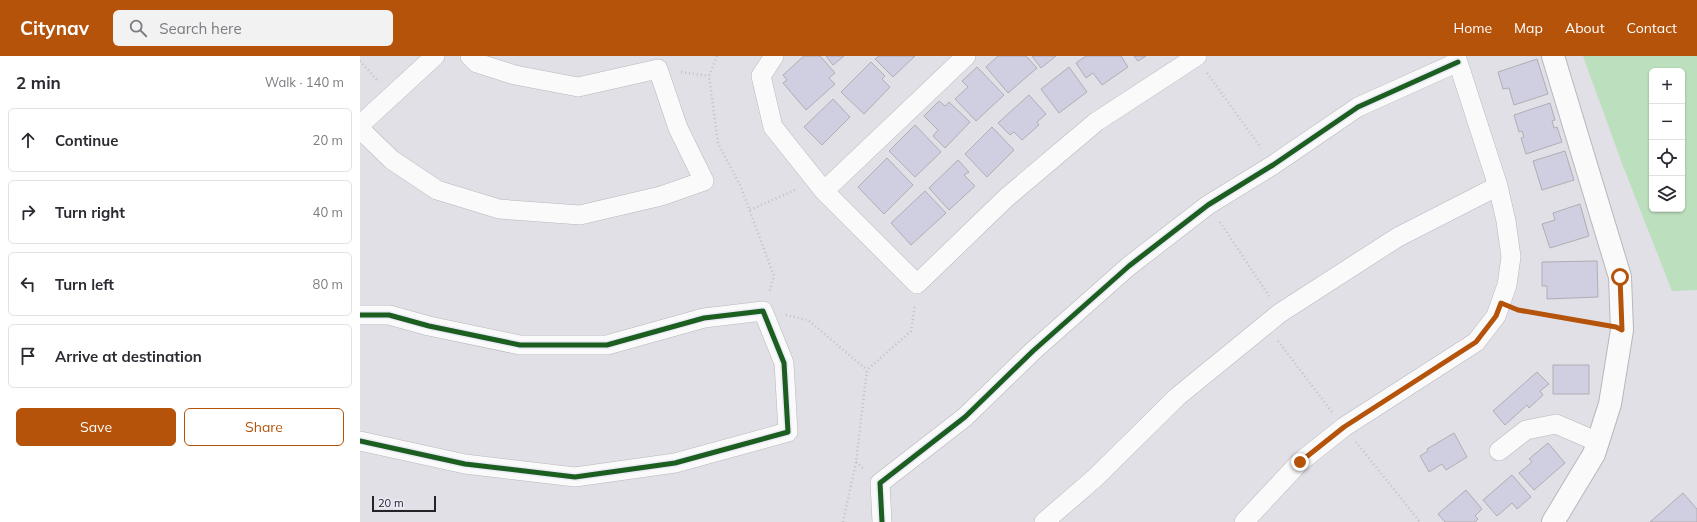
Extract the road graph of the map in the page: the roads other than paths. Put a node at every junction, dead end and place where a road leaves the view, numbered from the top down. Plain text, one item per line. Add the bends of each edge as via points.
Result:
1 (435, 56) edge
2 (470, 56) edge
3 (774, 56) edge
4 (966, 56) edge
5 (1554, 56) edge
6 (1196, 57) edge
7 (1457, 59) edge
8 (360, 125) edge
9 (360, 129) edge
10 (1498, 186) junction
11 (824, 191) junction
12 (360, 315) edge
13 (360, 441) edge
14 (1598, 442) junction
15 (1499, 450) dead end
16 (882, 522) edge
17 (1044, 522) edge
18 (1244, 522) edge
19 (1553, 522) edge

1 - 8 street
2 - 9 street via 477,63 516,75 578,87 658,69 678,128 704,181 661,196 580,215 499,209 437,190 392,160
3 - 11 street via 761,76 773,127
4 - 11 street
5 - 14 street via 1620,277 1622,330 1610,404
6 - 11 street via 1096,122 1006,198 917,284
7 - 10 street
7 - 16 street via 1358,107 1273,165 1208,205 1129,266 1033,351 965,418 880,483
10 - 17 street via 1398,237 1280,313 1177,397 1095,478
10 - 18 street via 1511,257 1507,285 1496,316 1476,342 1344,427 1300,462
12 - 13 street via 389,315 520,345 607,345 704,318 763,310 784,363 788,432 675,463 575,477 465,464
14 - 15 street via 1556,424 1526,430
14 - 19 street via 1594,454

